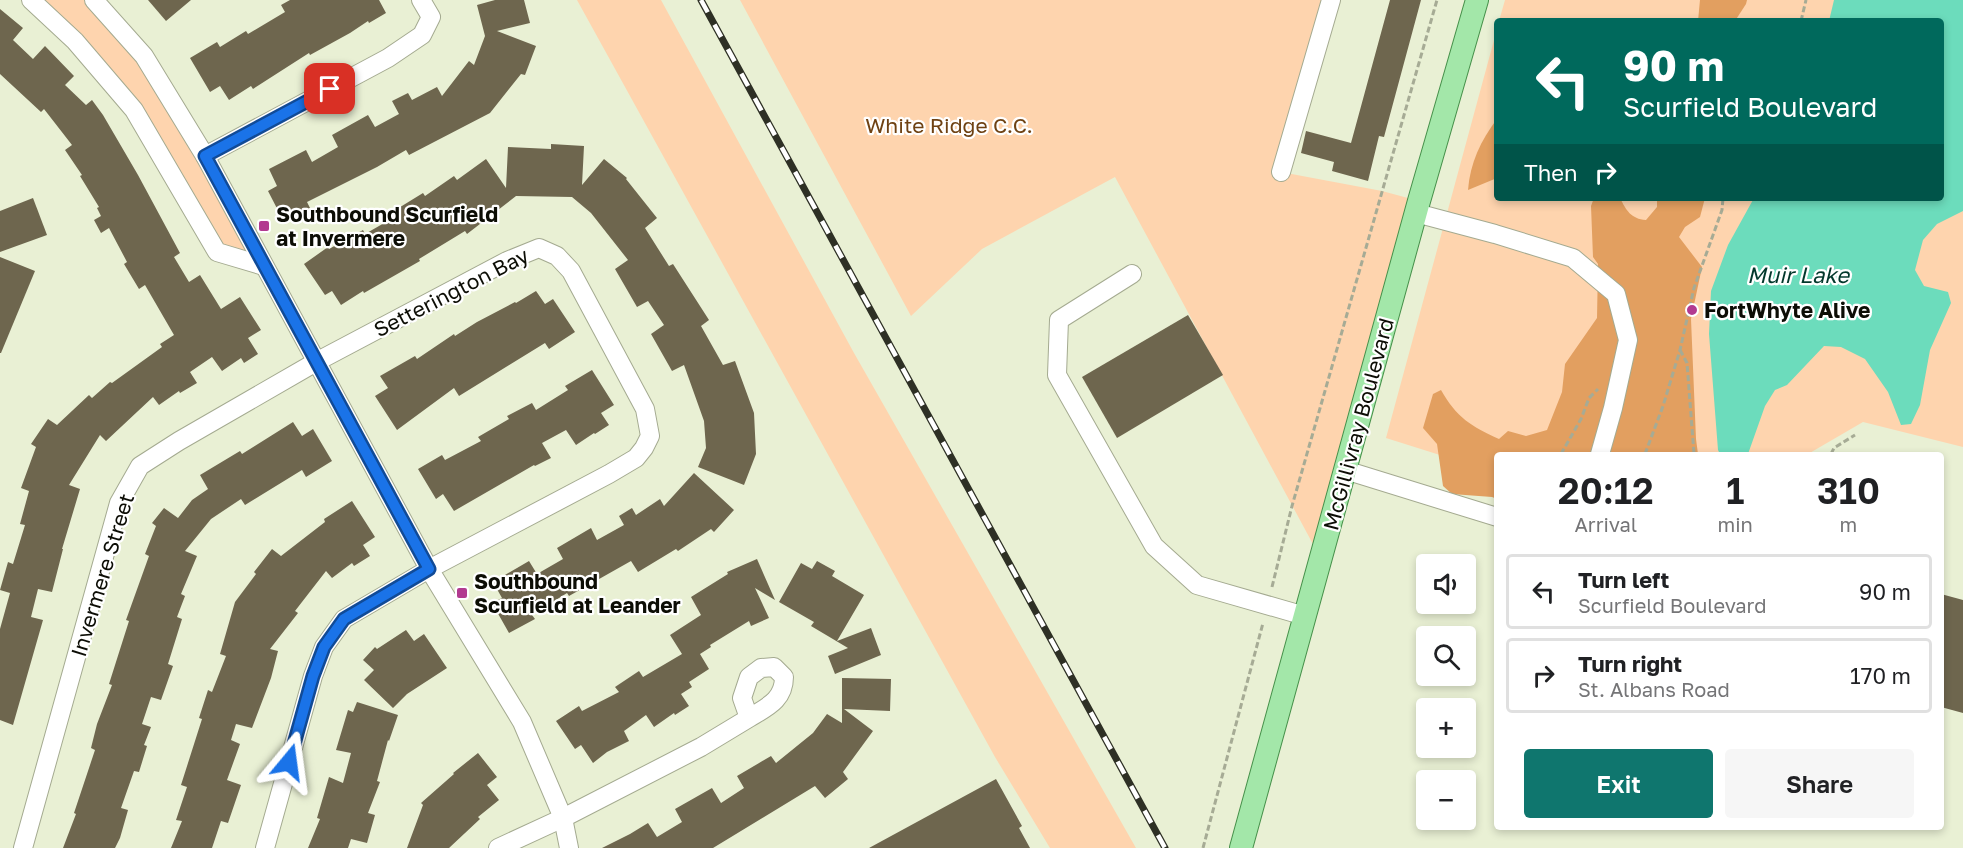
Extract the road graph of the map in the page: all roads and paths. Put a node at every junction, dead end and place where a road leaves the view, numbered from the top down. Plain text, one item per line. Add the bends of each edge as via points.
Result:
1 (31, 0) edge
2 (94, 0) edge
3 (421, 0) edge
4 (1331, 0) edge
5 (1437, 0) edge
6 (1477, 0) edge
7 (1806, 0) edge
8 (1802, 18) edge
9 (205, 156) junction
10 (1281, 172) dead end
11 (1723, 201) edge
12 (1416, 213) junction
13 (264, 266) junction
14 (1132, 274) dead end
15 (1680, 350) junction
16 (316, 362) junction
17 (1619, 382) junction
18 (1855, 435) dead end
19 (1562, 452) edge
20 (1601, 452) edge
21 (1646, 452) edge
22 (1694, 452) edge
23 (1832, 452) edge
24 (1345, 470) junction
25 (1494, 516) edge
26 (429, 569) junction
27 (1267, 606) junction
28 (1305, 616) junction
29 (749, 718) dead end
30 (563, 818) junction
31 (23, 848) edge
32 (265, 848) edge
33 (498, 848) edge
34 (569, 848) edge
35 (1203, 848) edge
36 (1241, 848) edge

1 - 13 street via 75,41 134,110 217,252
2 - 9 street via 144,56
3 - 9 street via 431,17 422,35 388,58
4 - 10 street
5 - 27 path
6 - 12 main road, McGillivray Boulevard
7 - 8 path
9 - 13 street
11 - 15 path via 1694,288
12 - 17 street via 1573,258 1616,294 1628,340
12 - 24 main road, McGillivray Boulevard
13 - 16 street
14 - 27 street via 1059,320 1057,375 1154,546 1197,585
15 - 21 path
15 - 22 path via 1687,363
16 - 26 street
16 - 26 street, Setterington Bay via 539,248 557,256 571,271 645,409 650,436 636,458
16 - 31 street, Invermere Street via 140,466 119,503
17 - 19 path via 1598,389 1589,398
17 - 20 street
18 - 23 path
24 - 25 street
24 - 28 main road, McGillivray Boulevard
26 - 30 street via 522,722
26 - 32 street via 344,619 324,647
27 - 28 street
27 - 35 path
28 - 36 main road, McGillivray Boulevard
29 - 30 street
30 - 33 street
30 - 34 street

